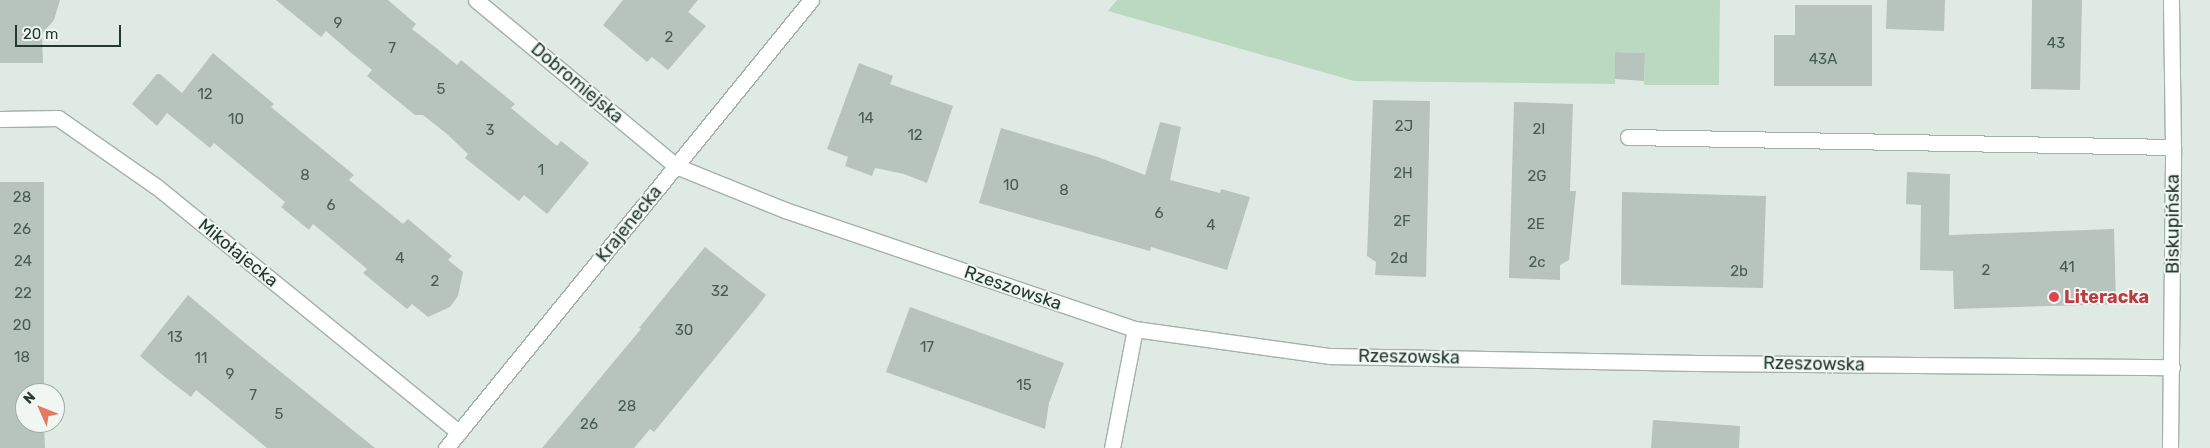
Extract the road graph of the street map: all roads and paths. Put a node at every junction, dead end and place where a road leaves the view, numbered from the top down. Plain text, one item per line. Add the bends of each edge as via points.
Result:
1 (476, 0) edge
2 (811, 0) edge
3 (2171, 0) edge
4 (0, 119) edge
5 (1628, 136) dead end
6 (2173, 147) junction
7 (676, 166) junction
8 (1135, 329) junction
9 (2172, 367) junction
10 (459, 432) junction
11 (446, 448) edge
12 (1112, 448) edge
13 (2170, 448) edge

1 - 7 street, Dobromiejska
2 - 7 street, Krajenecka
3 - 6 street, Biskupińska
4 - 10 street, Mikołajecka via 58,118 156,187
5 - 6 street
6 - 9 street, Biskupińska
7 - 8 street, Rzeszowska via 785,210
7 - 10 street, Krajenecka
8 - 9 street, Rzeszowska via 1330,356
8 - 12 street
9 - 13 street, Biskupińska
10 - 11 street, Krajenecka

